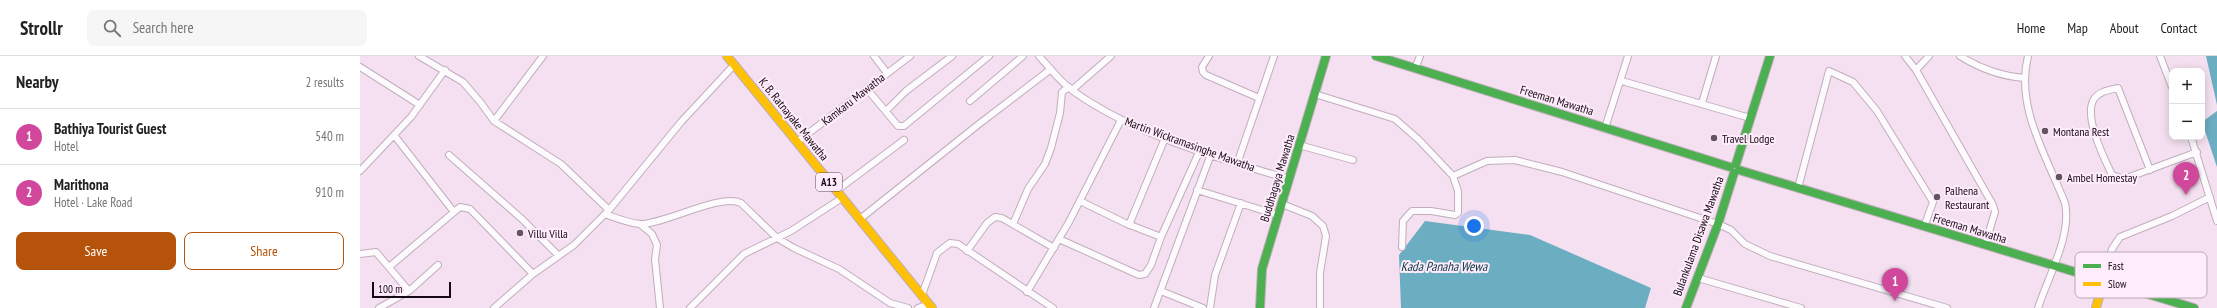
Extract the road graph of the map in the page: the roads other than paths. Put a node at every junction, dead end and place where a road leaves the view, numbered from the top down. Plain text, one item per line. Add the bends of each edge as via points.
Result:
1 (419, 56) edge
2 (543, 56) edge
3 (727, 56) edge
4 (874, 56) edge
5 (910, 56) edge
6 (952, 56) edge
7 (989, 56) edge
8 (1023, 56) edge
9 (1039, 56) edge
10 (1111, 56) edge
11 (1209, 56) edge
12 (1274, 56) edge
13 (1326, 56) edge
14 (1376, 56) edge
15 (1420, 56) edge
16 (1628, 56) edge
17 (1716, 56) edge
18 (1770, 56) edge
19 (1905, 56) edge
20 (1929, 56) edge
21 (1960, 56) edge
22 (2028, 56) edge
23 (2160, 56) edge
24 (734, 65) junction
25 (360, 67) edge
26 (1415, 68) junction
27 (1051, 69) junction
28 (445, 70) junction
29 (1916, 70) junction
30 (887, 73) junction
31 (2024, 78) junction
32 (2169, 78) edge
33 (1622, 81) junction
34 (867, 89) junction
35 (1071, 89) junction
36 (1315, 94) junction
37 (1259, 98) junction
38 (970, 101) dead end
39 (1702, 103) junction
40 (420, 105) junction
41 (886, 111) junction
42 (1750, 118) junction
43 (1121, 120) junction
44 (494, 121) junction
45 (1605, 128) junction
46 (394, 135) junction
47 (1165, 138) junction
48 (904, 140) dead end
49 (2192, 140) edge
50 (797, 142) junction
51 (1299, 145) junction
52 (1200, 150) junction
53 (2197, 152) junction
54 (1211, 154) junction
55 (449, 155) dead end
56 (1353, 160) dead end
57 (1237, 164) junction
58 (1735, 169) junction
59 (2150, 170) junction
60 (360, 171) edge
61 (1453, 176) junction
62 (1289, 178) junction
63 (1798, 188) junction
64 (1197, 190) junction
65 (836, 191) junction
66 (2210, 197) junction
67 (842, 198) junction
68 (1080, 201) junction
69 (1241, 203) junction
70 (1282, 204) junction
71 (454, 212) junction
72 (607, 212) junction
73 (1278, 215) junction
74 (860, 219) junction
75 (2217, 221) edge
76 (640, 224) junction
77 (1013, 224) junction
78 (1129, 224) junction
79 (1718, 224) junction
80 (1924, 227) junction
81 (1161, 237) junction
82 (777, 238) junction
83 (1059, 239) junction
84 (1985, 245) junction
85 (1402, 247) dead end
86 (1054, 248) junction
87 (967, 251) junction
88 (2111, 252) edge
89 (360, 254) edge
90 (559, 256) junction
91 (438, 265) dead end
92 (389, 267) junction
93 (2054, 267) junction
94 (2075, 273) edge
95 (533, 274) junction
96 (1698, 278) junction
97 (409, 291) junction
98 (1161, 291) junction
99 (1027, 292) junction
100 (922, 295) junction
101 (2099, 298) edge
102 (2159, 298) edge
103 (1187, 305) edge
104 (929, 307) edge
105 (380, 308) edge
106 (494, 308) edge
107 (660, 308) edge
108 (690, 308) edge
109 (908, 308) edge
110 (918, 308) edge
111 (1052, 308) edge
112 (1154, 308) edge
113 (1203, 308) edge
114 (1210, 308) edge
115 (1260, 308) edge
116 (1320, 308) edge
117 (1686, 308) edge
118 (1801, 308) edge
119 (1947, 308) edge
120 (2038, 308) edge
121 (2096, 308) edge
122 (2194, 308) edge

1 - 28 street
2 - 44 street
3 - 24 main road, K. B. Ratnayake Mawatha / A13
4 - 30 street
5 - 30 street, Kamkaru Mawatha
6 - 41 street
7 - 41 street via 904,126 898,126
8 - 38 street
9 - 27 street, Martin Wickramasinghe Mawatha
10 - 35 street
11 - 37 street via 1202,67 1206,75
12 - 37 street
13 - 36 main road, Buddhagaya Mawatha
14 - 26 main road, Freeman Mawatha
15 - 26 street
16 - 33 street
17 - 39 street
18 - 42 main road, Bulankulama Disawa Mawatha
19 - 29 street
20 - 29 street
21 - 31 street via 1992,71
22 - 31 street
23 - 32 street
24 - 50 main road, K. B. Ratnayake Mawatha / A13
24 - 72 street via 681,122
25 - 40 street
26 - 45 main road, Freeman Mawatha
27 - 35 street, Martin Wickramasinghe Mawatha
27 - 74 street
28 - 40 street
28 - 44 street via 473,92
29 - 84 street via 1996,212
30 - 34 street, Kamkaru Mawatha
31 - 93 street via 2026,101 2032,123 2066,203 2068,216
33 - 39 street
33 - 45 street
34 - 41 street
34 - 50 street, Kamkaru Mawatha
35 - 43 street, Martin Wickramasinghe Mawatha
35 - 77 street via 1062,92 1060,113 1051,148 1045,164 1028,189
36 - 51 main road, Buddhagaya Mawatha
36 - 61 street via 1395,119
37 - 57 street
39 - 42 street
40 - 46 street
42 - 58 main road, Bulankulama Disawa Mawatha
43 - 47 street, Martin Wickramasinghe Mawatha
43 - 68 street
44 - 72 street via 561,164
45 - 58 main road, Freeman Mawatha
46 - 60 street
46 - 71 street
47 - 52 street, Martin Wickramasinghe Mawatha
47 - 78 street
48 - 65 street
49 - 53 street
50 - 65 main road, K. B. Ratnayake Mawatha / A13
51 - 56 street
51 - 62 main road, Buddhagaya Mawatha
52 - 54 street, Martin Wickramasinghe Mawatha
52 - 81 street
53 - 59 street
53 - 66 street
54 - 57 street, Martin Wickramasinghe Mawatha
54 - 64 street
55 - 90 street via 523,220
57 - 62 street, Martin Wickramasinghe Mawatha
58 - 63 main road, Freeman Mawatha
58 - 79 main road, Bulankulama Disawa Mawatha
59 - 59 street via 2124,179 2112,175 2101,153 2090,113 2094,99 2104,91 2118,88
61 - 79 street via 1487,161 1515,160 1562,172
61 - 85 street via 1458,191 1458,213 1455,215 1431,210 1412,211 1403,221
62 - 70 main road, Buddhagaya Mawatha
63 - 80 main road, Freeman Mawatha
63 - 80 street via 1829,71 1853,82 1877,111 1933,202
64 - 69 street
64 - 98 street
65 - 67 main road, K. B. Ratnayake Mawatha / A13
66 - 75 street
66 - 88 street via 2120,237
67 - 74 main road, K. B. Ratnayake Mawatha / A13
67 - 82 street
68 - 78 street
68 - 83 street
69 - 73 street
69 - 114 street via 1215,274
70 - 73 main road, Buddhagaya Mawatha
70 - 116 street via 1312,216 1323,226 1326,236 1320,273
71 - 92 street
71 - 95 street via 460,207 470,208
72 - 76 street
72 - 90 street via 574,245
73 - 115 main road, Buddhagaya Mawatha via 1262,269
74 - 100 main road, K. B. Ratnayake Mawatha / A13
76 - 82 street via 736,200
76 - 107 street via 652,234 657,245 655,259
77 - 86 street
77 - 87 street via 996,217 988,223
78 - 81 street
79 - 96 main road, Bulankulama Disawa Mawatha
79 - 119 street via 1731,230 1745,244 1770,256
80 - 84 main road, Freeman Mawatha
81 - 83 street via 1151,265 1144,274 1139,275
82 - 108 street via 744,254
82 - 109 street via 839,269 890,303
83 - 86 street
84 - 93 main road, Freeman Mawatha
86 - 99 street
87 - 99 street
87 - 100 street via 958,244 944,245 937,253
89 - 92 street via 376,252
90 - 95 street
91 - 97 street
92 - 97 street
93 - 94 main road, Freeman Mawatha
93 - 120 street
95 - 106 street
96 - 117 main road, Bulankulama Disawa Mawatha
96 - 118 street
97 - 105 street
98 - 103 street
98 - 112 street
99 - 111 street
100 - 104 main road, K. B. Ratnayake Mawatha / A13
101 - 121 main road
102 - 122 main road, Freeman Mawatha
103 - 113 street
104 - 110 street

